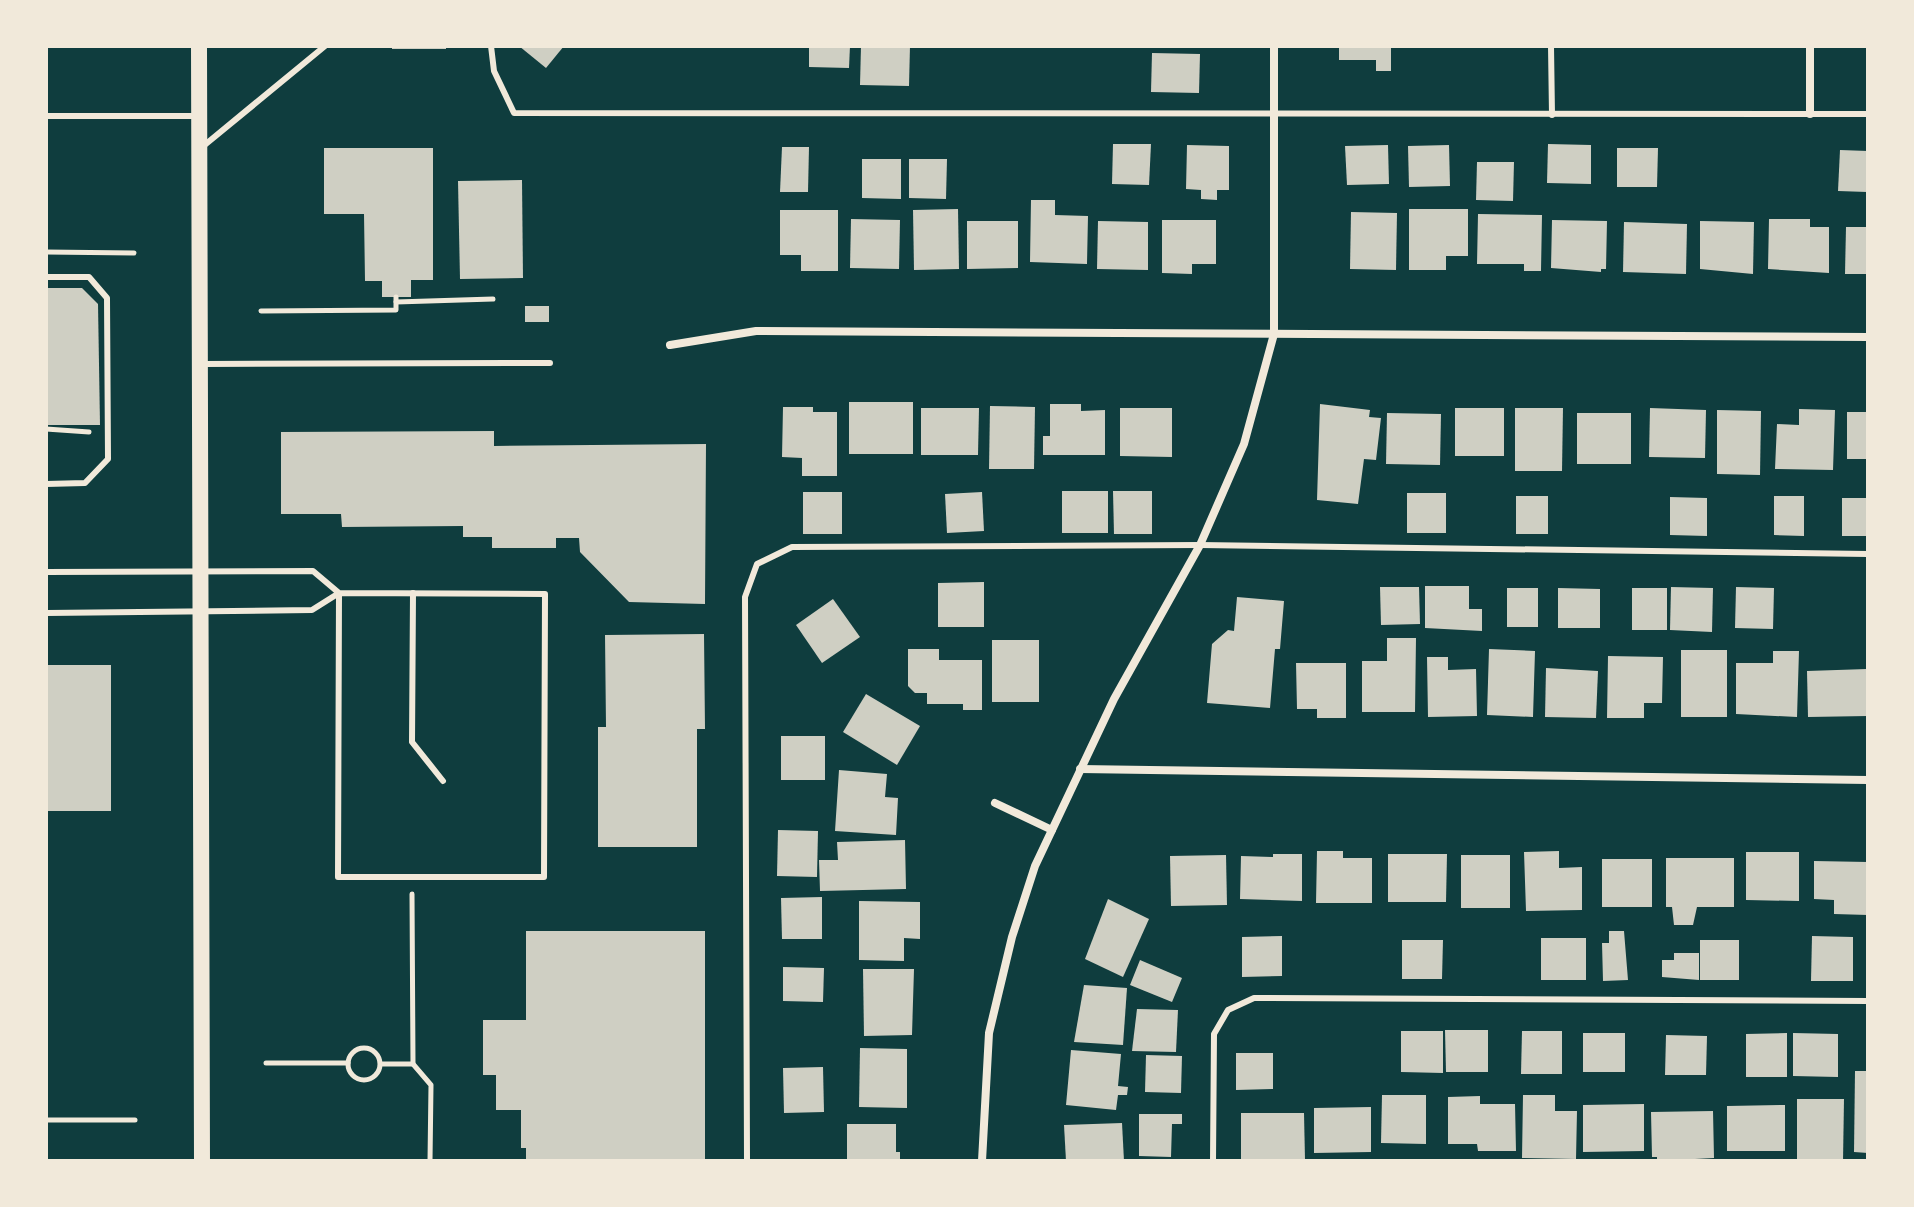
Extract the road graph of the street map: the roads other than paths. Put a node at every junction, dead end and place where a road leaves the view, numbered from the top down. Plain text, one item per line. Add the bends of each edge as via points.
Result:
1 (199, 46) edge
2 (325, 46) edge
3 (491, 46) edge
4 (1274, 46) edge
5 (1551, 46) edge
6 (1810, 46) edge
7 (1810, 114) junction
8 (1868, 114) edge
9 (1274, 115) junction
10 (1552, 115) junction
11 (46, 116) edge
12 (199, 116) junction
13 (199, 149) junction
14 (46, 277) edge
15 (1274, 334) junction
16 (1868, 337) edge
17 (670, 345) dead end
18 (550, 363) dead end
19 (199, 364) junction
20 (46, 484) edge
21 (1200, 545) junction
22 (1868, 554) edge
23 (200, 571) junction
24 (46, 572) edge
25 (339, 593) junction
26 (413, 593) junction
27 (200, 612) junction
28 (46, 613) edge
29 (1080, 769) junction
30 (1868, 780) edge
31 (443, 781) dead end
32 (995, 803) dead end
33 (1052, 830) junction
34 (1868, 1001) edge
35 (202, 1161) edge
36 (747, 1161) edge
37 (982, 1161) edge
38 (1213, 1161) edge

1 - 12 main road
2 - 13 lane
3 - 9 lane via 494,71 514,113
4 - 9 street
5 - 10 lane
6 - 7 street
7 - 8 lane
7 - 10 lane
9 - 10 lane
9 - 15 street
11 - 12 lane
12 - 13 main road
13 - 19 main road
14 - 20 lane via 89,277 107,298 108,459 85,483
15 - 16 street
15 - 17 street via 756,331
15 - 21 street via 1244,444
18 - 19 lane
19 - 23 main road
21 - 22 lane
21 - 29 street
21 - 36 lane via 792,547 757,564 745,597
23 - 24 lane
23 - 25 lane via 313,571
23 - 27 main road
25 - 26 lane
25 - 26 lane via 338,877 544,877 545,594
25 - 27 lane via 312,610
26 - 31 lane via 412,742
27 - 28 lane
27 - 35 main road
29 - 30 street
29 - 33 street
32 - 33 street
33 - 37 street via 1012,937 989,1033
34 - 38 lane via 1254,998 1228,1010 1214,1034

